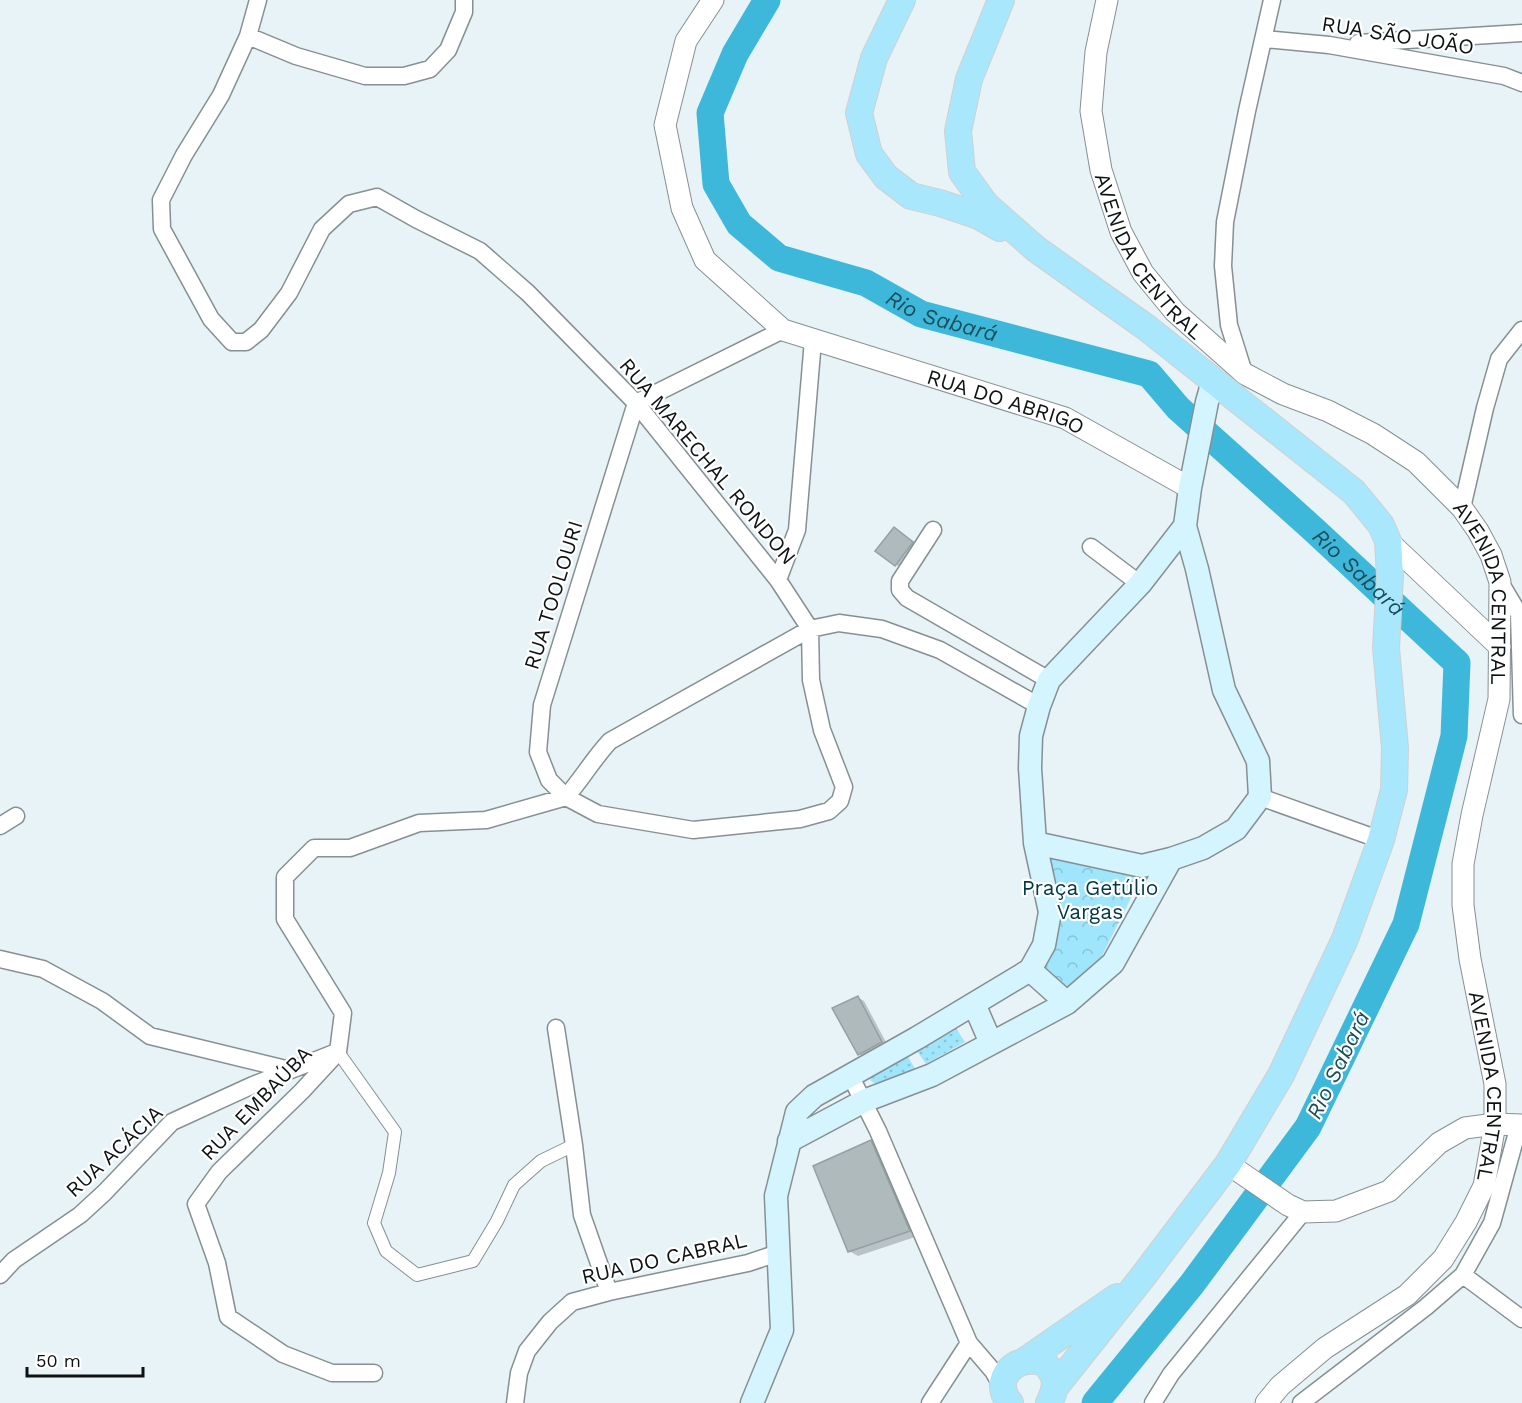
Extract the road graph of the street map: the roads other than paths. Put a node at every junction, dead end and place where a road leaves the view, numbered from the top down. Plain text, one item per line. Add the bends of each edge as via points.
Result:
1 (258, 0) edge
2 (464, 0) edge
3 (713, 0) edge
4 (902, 0) edge
5 (1000, 0) edge
6 (1107, 0) edge
7 (1272, 0) edge
8 (1522, 33) edge
9 (248, 36) junction
10 (1265, 39) junction
11 (1329, 45) junction
12 (1522, 83) edge
13 (962, 172) junction
14 (940, 202) junction
15 (1036, 249) junction
16 (783, 330) junction
17 (1522, 330) edge
18 (813, 340) junction
19 (1245, 374) junction
20 (1210, 391) junction
21 (636, 403) junction
22 (1192, 477) junction
23 (1462, 508) junction
24 (1185, 526) junction
25 (933, 530) dead end
26 (1388, 541) junction
27 (1091, 547) dead end
28 (1158, 561) junction
29 (1197, 570) junction
30 (778, 580) junction
31 (1500, 582) junction
32 (1140, 585) junction
33 (810, 629) junction
34 (1500, 647) junction
35 (1049, 680) junction
36 (1038, 706) junction
37 (1522, 716) edge
38 (1260, 796) junction
39 (566, 797) junction
40 (16, 816) dead end
41 (0, 826) edge
42 (1381, 840) junction
43 (1035, 843) junction
44 (1171, 859) junction
45 (0, 959) edge
46 (1030, 970) junction
47 (974, 1004) junction
48 (1068, 1004) junction
49 (556, 1028) dead end
50 (992, 1043) junction
51 (338, 1052) junction
52 (290, 1070) junction
53 (850, 1075) junction
54 (864, 1101) junction
55 (1495, 1124) junction
56 (1520, 1125) edge
57 (789, 1141) junction
58 (574, 1145) junction
59 (1236, 1170) junction
60 (1296, 1209) junction
61 (778, 1253) junction
62 (0, 1275) edge
63 (1463, 1275) junction
64 (1141, 1279) junction
65 (609, 1292) junction
66 (1522, 1319) edge
67 (969, 1343) junction
68 (374, 1373) dead end
69 (1009, 1379) edge
70 (1053, 1394) edge
71 (515, 1403) edge
72 (752, 1403) edge
73 (930, 1403) edge
74 (1153, 1403) edge
75 (1266, 1403) edge
76 (1301, 1403) edge

1 - 9 street, RUA MARECHAL RONDON
2 - 9 street via 464,12 448,50 430,69 404,76 365,76 296,56
3 - 16 street via 686,42 665,125 682,208 705,260
4 - 14 main road via 874,58 859,113 869,154 886,177 911,196
5 - 13 main road via 969,79 958,130
6 - 19 street, AVENIDA CENTRAL via 1096,52 1091,111 1101,170 1121,232 1143,273 1175,312
7 - 10 street
8 - 11 street
9 - 21 street, RUA MARECHAL RONDON via 221,95 161,200 162,229 211,319 232,342 246,342 261,330 289,293 322,229 349,204 377,197 480,251 528,293
10 - 11 street, RUA SÃO JOÃO
10 - 19 street via 1246,111 1225,222 1223,266 1228,325
11 - 12 street, RUA SÃO JOÃO via 1504,76
13 - 14 main road
13 - 15 main road via 986,206
14 - 15 main road via 979,216
15 - 20 main road via 1147,328
16 - 18 street, RUA DO ABRIGO
16 - 21 street
17 - 23 street via 1499,359
18 - 22 street, RUA DO ABRIGO via 1065,418
18 - 30 street via 797,530
19 - 23 street, AVENIDA CENTRAL via 1373,434 1416,462
20 - 22 main road
20 - 26 main road via 1354,492 1381,525
21 - 30 street, RUA MARECHAL RONDON
21 - 39 street, RUA TOOLOURI via 542,705 538,752 549,780
22 - 24 main road
23 - 31 street, AVENIDA CENTRAL via 1491,555
24 - 28 main road
24 - 29 main road
25 - 35 street via 900,581 900,590 907,598
26 - 34 street
26 - 42 main road via 1386,648 1395,748 1394,790
27 - 32 street
28 - 29 main road
28 - 32 main road
29 - 38 main road via 1224,690 1257,761
30 - 33 street, RUA MARECHAL RONDON
31 - 34 street, AVENIDA CENTRAL
31 - 37 street via 1519,614
32 - 35 main road
33 - 36 street via 839,623 882,629 940,650
33 - 39 street via 610,741
33 - 39 street via 812,680 822,730 844,787 840,801 829,811 800,819 693,830 598,814
34 - 55 street, AVENIDA CENTRAL via 1499,699 1463,864 1463,905 1495,1084
35 - 36 main road
36 - 43 main road via 1031,736 1030,768
38 - 42 street
38 - 44 main road via 1236,829 1203,848
39 - 51 street, RUA EMBAÚBA via 486,820 419,823 350,848 314,848 285,877 285,919 343,1012
40 - 41 street
42 - 59 main road via 1345,939
43 - 44 main road via 1142,866
43 - 46 main road via 1050,912 1044,945
44 - 48 main road via 1113,963
45 - 52 street via 43,969 102,1001 150,1036
46 - 47 main road
46 - 48 main road
47 - 50 main road
47 - 53 main road
48 - 50 main road
49 - 58 street
50 - 54 main road via 932,1075
51 - 52 street, RUA ACÁCIA
51 - 58 street via 395,1132 389,1173 374,1222 386,1251 417,1275 473,1262 514,1185 541,1161
51 - 68 street, RUA EMBAÚBA via 219,1172 196,1204 217,1263 228,1317 283,1353 332,1373
52 - 62 street, RUA ACÁCIA via 172,1122 80,1215 14,1260
53 - 54 street
53 - 57 main road via 814,1096 797,1112
54 - 57 main road
54 - 67 street
55 - 56 street
55 - 60 street via 1465,1128 1439,1143 1389,1191 1336,1211
55 - 75 street, AVENIDA CENTRAL via 1484,1186 1443,1259 1407,1296 1325,1348
56 - 63 street via 1492,1223
57 - 61 main road via 776,1196
58 - 65 street via 582,1215
59 - 60 street
59 - 64 main road
60 - 74 street
61 - 65 street, RUA DO CABRAL
61 - 72 main road via 782,1330
63 - 66 street
63 - 76 street
64 - 69 main road
64 - 70 main road
65 - 71 street, RUA DO CABRAL via 572,1302 550,1322 527,1351
67 - 69 street
67 - 73 street
69 - 70 main road via 1044,1363 1050,1369

